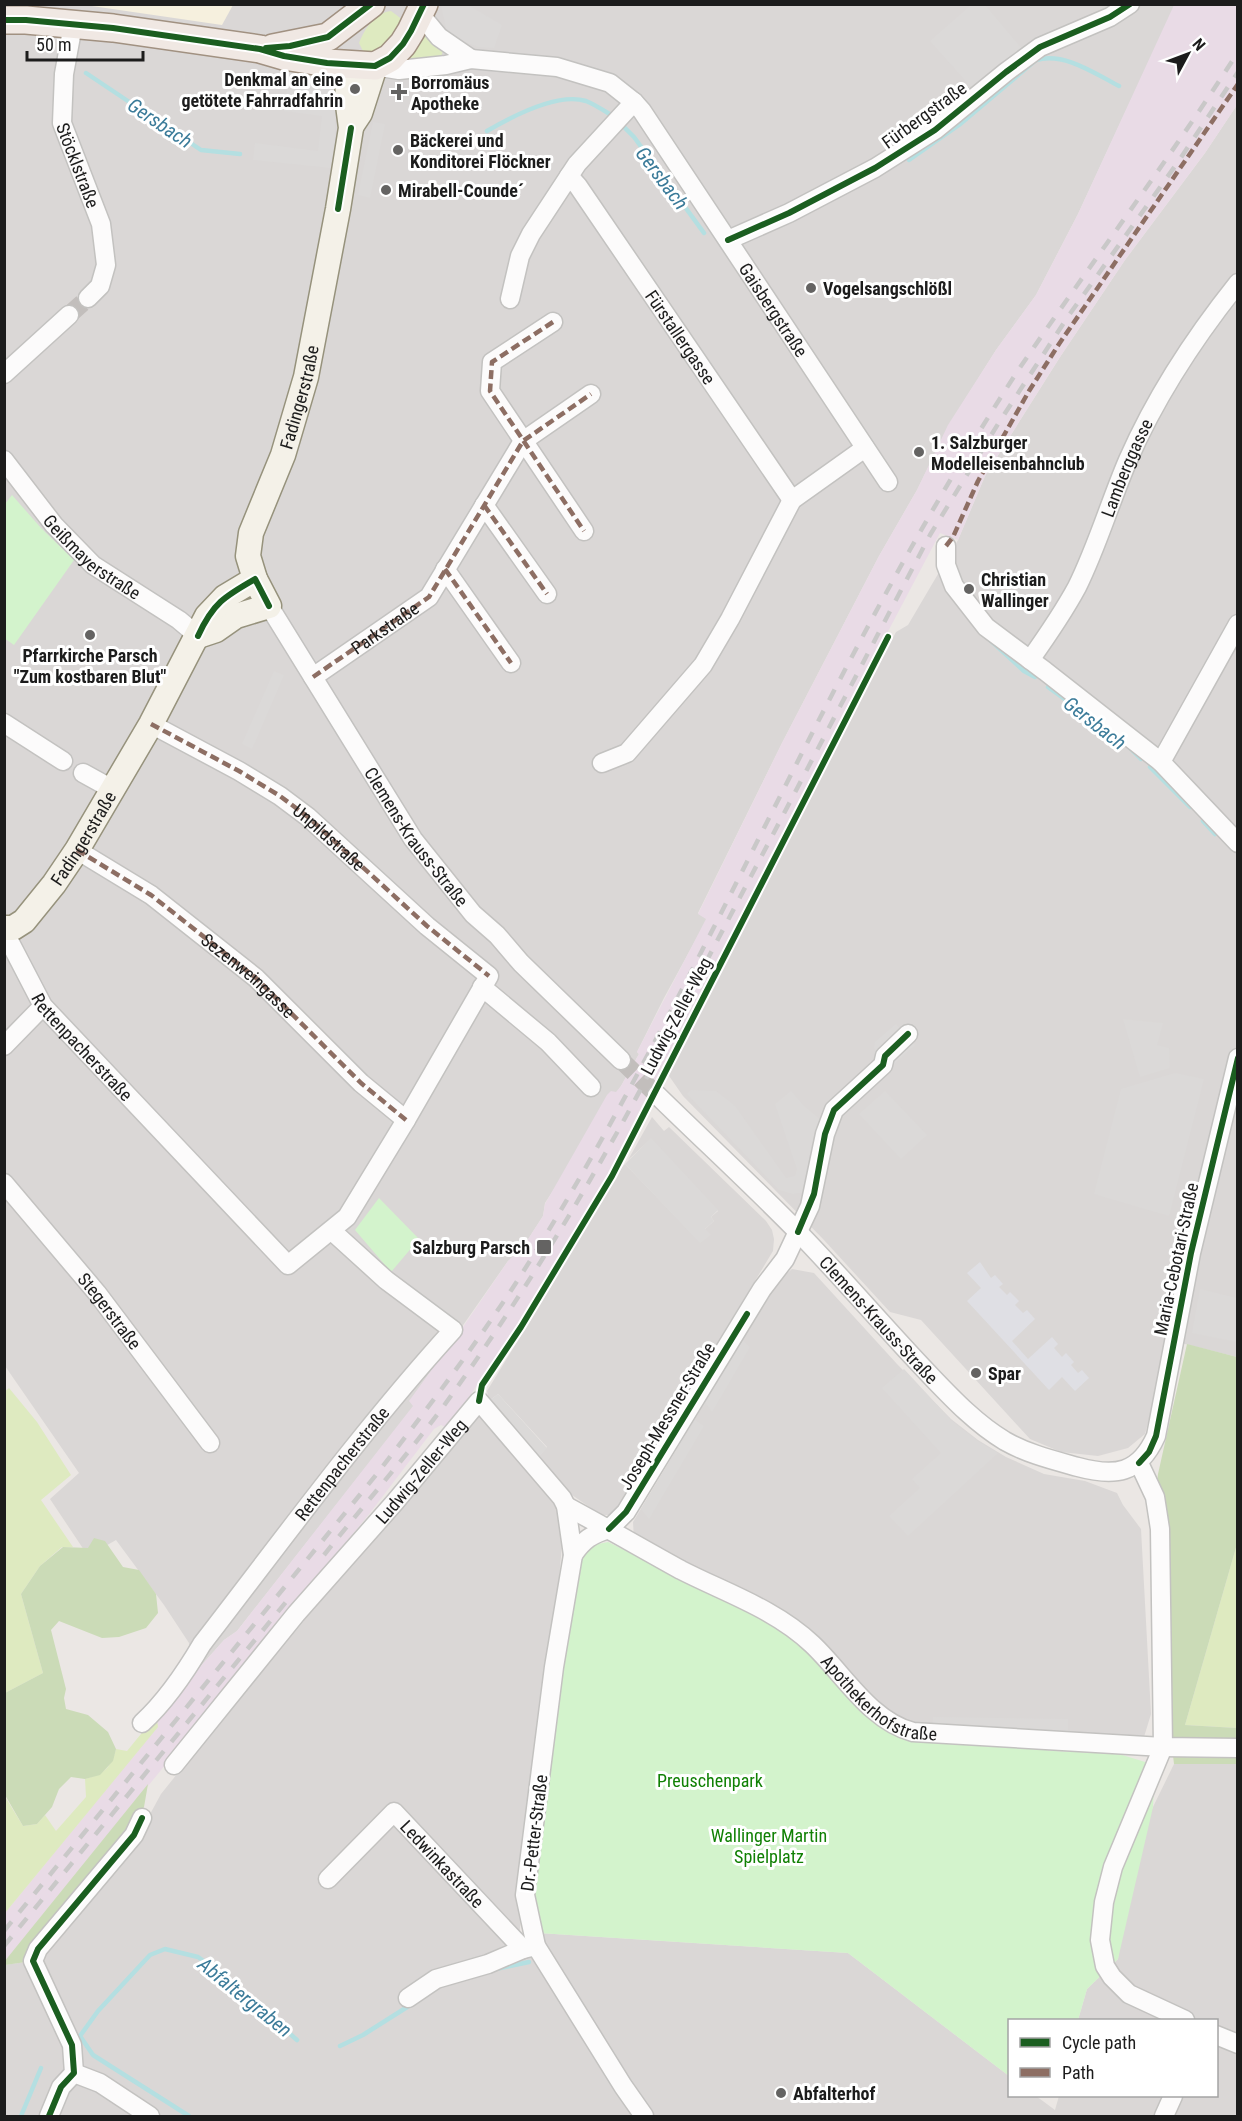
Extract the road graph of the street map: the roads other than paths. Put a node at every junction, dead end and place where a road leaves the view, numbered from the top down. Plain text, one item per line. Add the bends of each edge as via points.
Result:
1 (371, 4) edge
2 (387, 4) edge
3 (1130, 4) edge
4 (417, 8) edge
5 (4, 20) edge
6 (73, 25) junction
7 (260, 49) junction
8 (471, 59) junction
9 (347, 65) junction
10 (375, 66) junction
11 (634, 102) junction
12 (351, 128) junction
13 (569, 176) junction
14 (728, 240) junction
15 (1238, 283) edge
16 (88, 298) tunnel mouth
17 (510, 299) dead end
18 (69, 315) tunnel mouth
19 (553, 321) dead end
20 (4, 374) edge
21 (591, 394) dead end
22 (523, 441) junction
23 (865, 448) junction
24 (4, 460) edge
25 (888, 482) dead end
26 (792, 500) junction
27 (484, 505) junction
28 (584, 531) dead end
29 (946, 546) dead end
30 (445, 569) junction
31 (255, 579) junction
32 (548, 594) dead end
33 (269, 606) junction
34 (1236, 633) edge
35 (198, 636) junction
36 (1030, 660) junction
37 (512, 663) dead end
38 (313, 677) junction
39 (4, 723) edge
40 (151, 724) junction
41 (63, 761) dead end
42 (1161, 762) junction
43 (602, 763) dead end
44 (83, 773) dead end
45 (112, 789) junction
46 (1238, 843) edge
47 (77, 850) junction
48 (4, 930) edge
49 (485, 982) junction
50 (42, 1006) junction
51 (908, 1034) dead end
52 (4, 1046) edge
53 (1238, 1058) edge
54 (621, 1060) tunnel mouth
55 (591, 1087) dead end
56 (657, 1095) tunnel mouth
57 (406, 1119) junction
58 (4, 1184) edge
59 (332, 1230) junction
60 (798, 1232) junction
61 (479, 1401) joint
62 (210, 1443) dead end
63 (1139, 1462) junction
64 (566, 1506) junction
65 (609, 1530) junction
66 (573, 1555) junction
67 (142, 1724) dead end
68 (1163, 1747) junction
69 (1238, 1748) edge
70 (174, 1765) dead end
71 (142, 1818) dead end
72 (328, 1879) dead end
73 (530, 1948) junction
74 (408, 1998) dead end
75 (1183, 2019) edge
76 (1218, 2036) edge
77 (1238, 2044) edge
78 (74, 2073) junction
79 (1173, 2097) edge
80 (49, 2116) edge
81 (150, 2116) edge
82 (644, 2116) edge
83 (1164, 2116) edge

1 - 7 main road, Gaisbergstraße via 328,36
2 - 9 main road via 356,36
3 - 14 street, Fürbergstraße via 1040,47 935,130 875,168
4 - 8 street, Gaisbergstraße via 439,37
4 - 10 main road, Gaisbergstraße via 403,44
5 - 6 main road, Gaisbergstraße
6 - 7 main road, Gaisbergstraße
6 - 16 street, Stöcklstraße via 64,74 63,123 101,224 106,265 100,286
7 - 9 main road, Gaisbergstraße
8 - 10 street, Gaisbergstraße via 399,70
8 - 11 street, Gaisbergstraße via 557,67 610,83
9 - 10 main road, Gaisbergstraße
9 - 12 street, Fadingerstraße
10 - 12 street, Fadingerstraße
11 - 13 street
11 - 14 street, Gaisbergstraße
12 - 31 street, Fadingerstraße via 306,377 283,455 251,533 248,555
13 - 17 street via 520,256
13 - 26 street, Fürstallergasse
14 - 23 street, Gaisbergstraße
15 - 36 street, Lamberggasse via 1203,326 1152,410 1077,585
18 - 20 street
19 - 22 street via 492,362 490,391
21 - 22 street, Parkstraße
22 - 27 street, Parkstraße
22 - 28 street
23 - 25 street, Gaisbergstraße
23 - 26 street
24 - 35 street, Geißmayerstraße via 54,525 93,565
26 - 43 street via 704,665 627,753
27 - 30 street, Parkstraße
27 - 32 street
29 - 36 street via 946,565 954,586 972,612
30 - 37 street
30 - 38 street, Parkstraße via 429,597
31 - 33 street, Clemens-Krauss-Straße
31 - 35 street, Fadingerstraße via 216,605
33 - 35 street via 236,616 216,630
33 - 38 street, Clemens-Krauss-Straße
34 - 42 street
35 - 40 street, Fadingerstraße
36 - 42 street
38 - 54 street, Clemens-Krauss-Straße via 413,839 442,877 521,963
39 - 41 street
40 - 45 street, Fadingerstraße
40 - 49 street, Unpildstraße via 239,771 308,817
42 - 46 street
44 - 45 street
45 - 47 street, Fadingerstraße
47 - 48 street, Fadingerstraße via 24,921
47 - 57 street, Sezenweingasse via 151,895 256,978 361,1083
48 - 50 street, Rettenpacherstraße
49 - 55 street
49 - 57 street, Rettenpacherstraße
50 - 52 street
50 - 59 street, Rettenpacherstraße via 288,1265
51 - 60 street, Joseph-Messner-Straße via 885,1056 883,1065 834,1110 825,1134 812,1200
53 - 63 street, Maria-Cebotari-Straße via 1191,1253 1156,1436
56 - 60 street, Clemens-Krauss-Straße
57 - 59 street, Rettenpacherstraße via 347,1217
58 - 62 street, Stegerstraße via 97,1293
59 - 67 street, Rettenpacherstraße via 386,1280 453,1330 353,1451 202,1644 161,1705
60 - 63 street, Clemens-Krauss-Straße via 948,1394 995,1434 1030,1453 1095,1472 1118,1472
60 - 65 street, Joseph-Messner-Straße via 785,1259 626,1512
61 - 64 street, Dr.-Petter-Straße
61 - 70 street, Ludwig-Zeller-Weg via 296,1614
63 - 68 street via 1155,1497 1160,1529
64 - 65 street, Apothekerhofstraße
64 - 66 street, Dr.-Petter-Straße
65 - 66 street via 593,1534
65 - 68 street, Apothekerhofstraße via 798,1631 874,1711 898,1729
66 - 73 street, Dr.-Petter-Straße via 554,1668 525,1895
68 - 69 street, Apothekerhofstraße
68 - 75 street via 1113,1867 1100,1940 1105,1966 1122,1989
71 - 78 street via 134,1834 38,1949 33,1961 72,2045
72 - 73 street, Ledwinkastraße via 394,1812
73 - 74 street via 436,1979
73 - 82 street, Dr.-Petter-Straße
76 - 77 street
78 - 80 street via 61,2087
78 - 81 street via 100,2083
79 - 83 street

